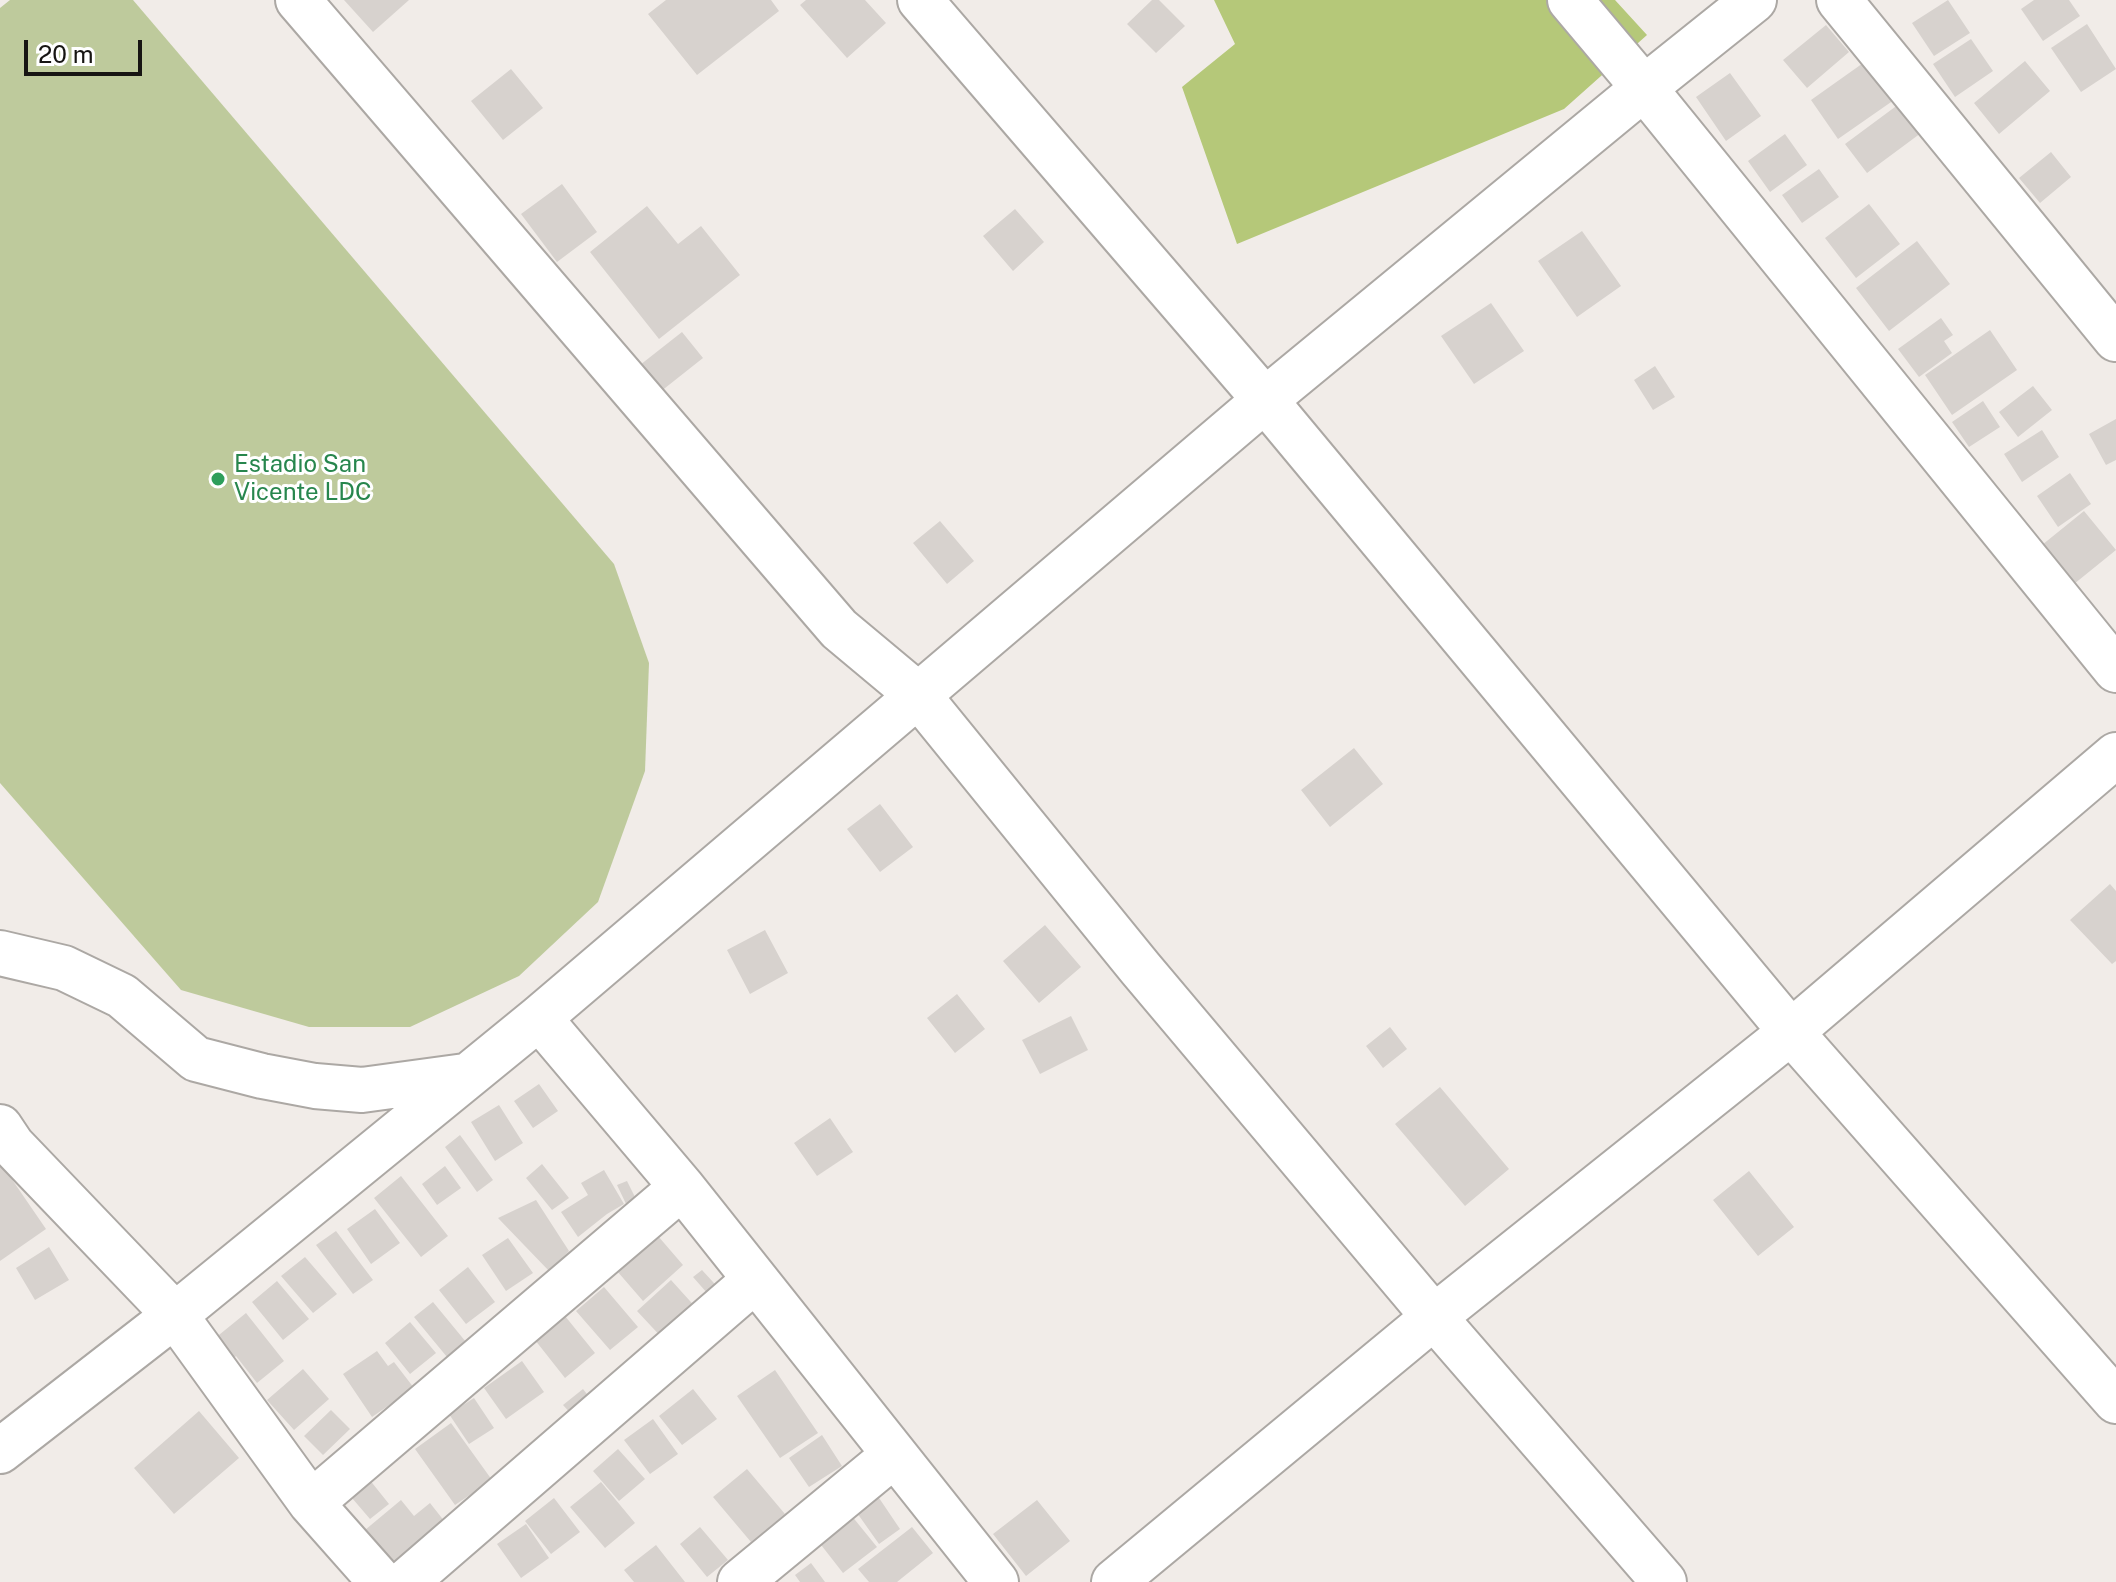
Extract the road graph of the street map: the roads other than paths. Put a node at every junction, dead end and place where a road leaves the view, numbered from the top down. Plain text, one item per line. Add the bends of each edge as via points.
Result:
1 (298, 0) edge
2 (920, 0) edge
3 (1570, 0) edge
4 (1754, 0) edge
5 (1839, 0) edge
6 (1644, 88) junction
7 (2116, 339) edge
8 (1265, 400) junction
9 (2116, 670) edge
10 (918, 695) junction
11 (2116, 755) edge
12 (0, 953) edge
13 (539, 1018) junction
14 (1791, 1032) junction
15 (465, 1076) junction
16 (0, 1127) edge
17 (682, 1187) junction
18 (755, 1280) junction
19 (175, 1315) junction
20 (1434, 1317) junction
21 (2116, 1401) edge
22 (0, 1451) edge
23 (894, 1455) junction
24 (311, 1503) junction
25 (381, 1582) edge
26 (406, 1582) edge
27 (740, 1582) edge
28 (996, 1582) edge
29 (1114, 1582) edge
30 (1664, 1582) edge

1 - 10 street via 839,629
2 - 8 street
3 - 6 street
4 - 6 street
5 - 7 street
6 - 8 street
6 - 9 street
8 - 10 street
8 - 14 street
10 - 13 street
10 - 20 street
11 - 14 street
12 - 15 street via 64,968 122,996 196,1059 248,1073 362,1090
13 - 15 street
13 - 17 street
14 - 20 street
14 - 21 street
15 - 19 street
16 - 19 street
17 - 18 street
17 - 24 street
18 - 23 street
18 - 26 street
19 - 22 street
19 - 24 street
20 - 29 street
20 - 30 street
23 - 27 street
23 - 28 street
24 - 25 street

